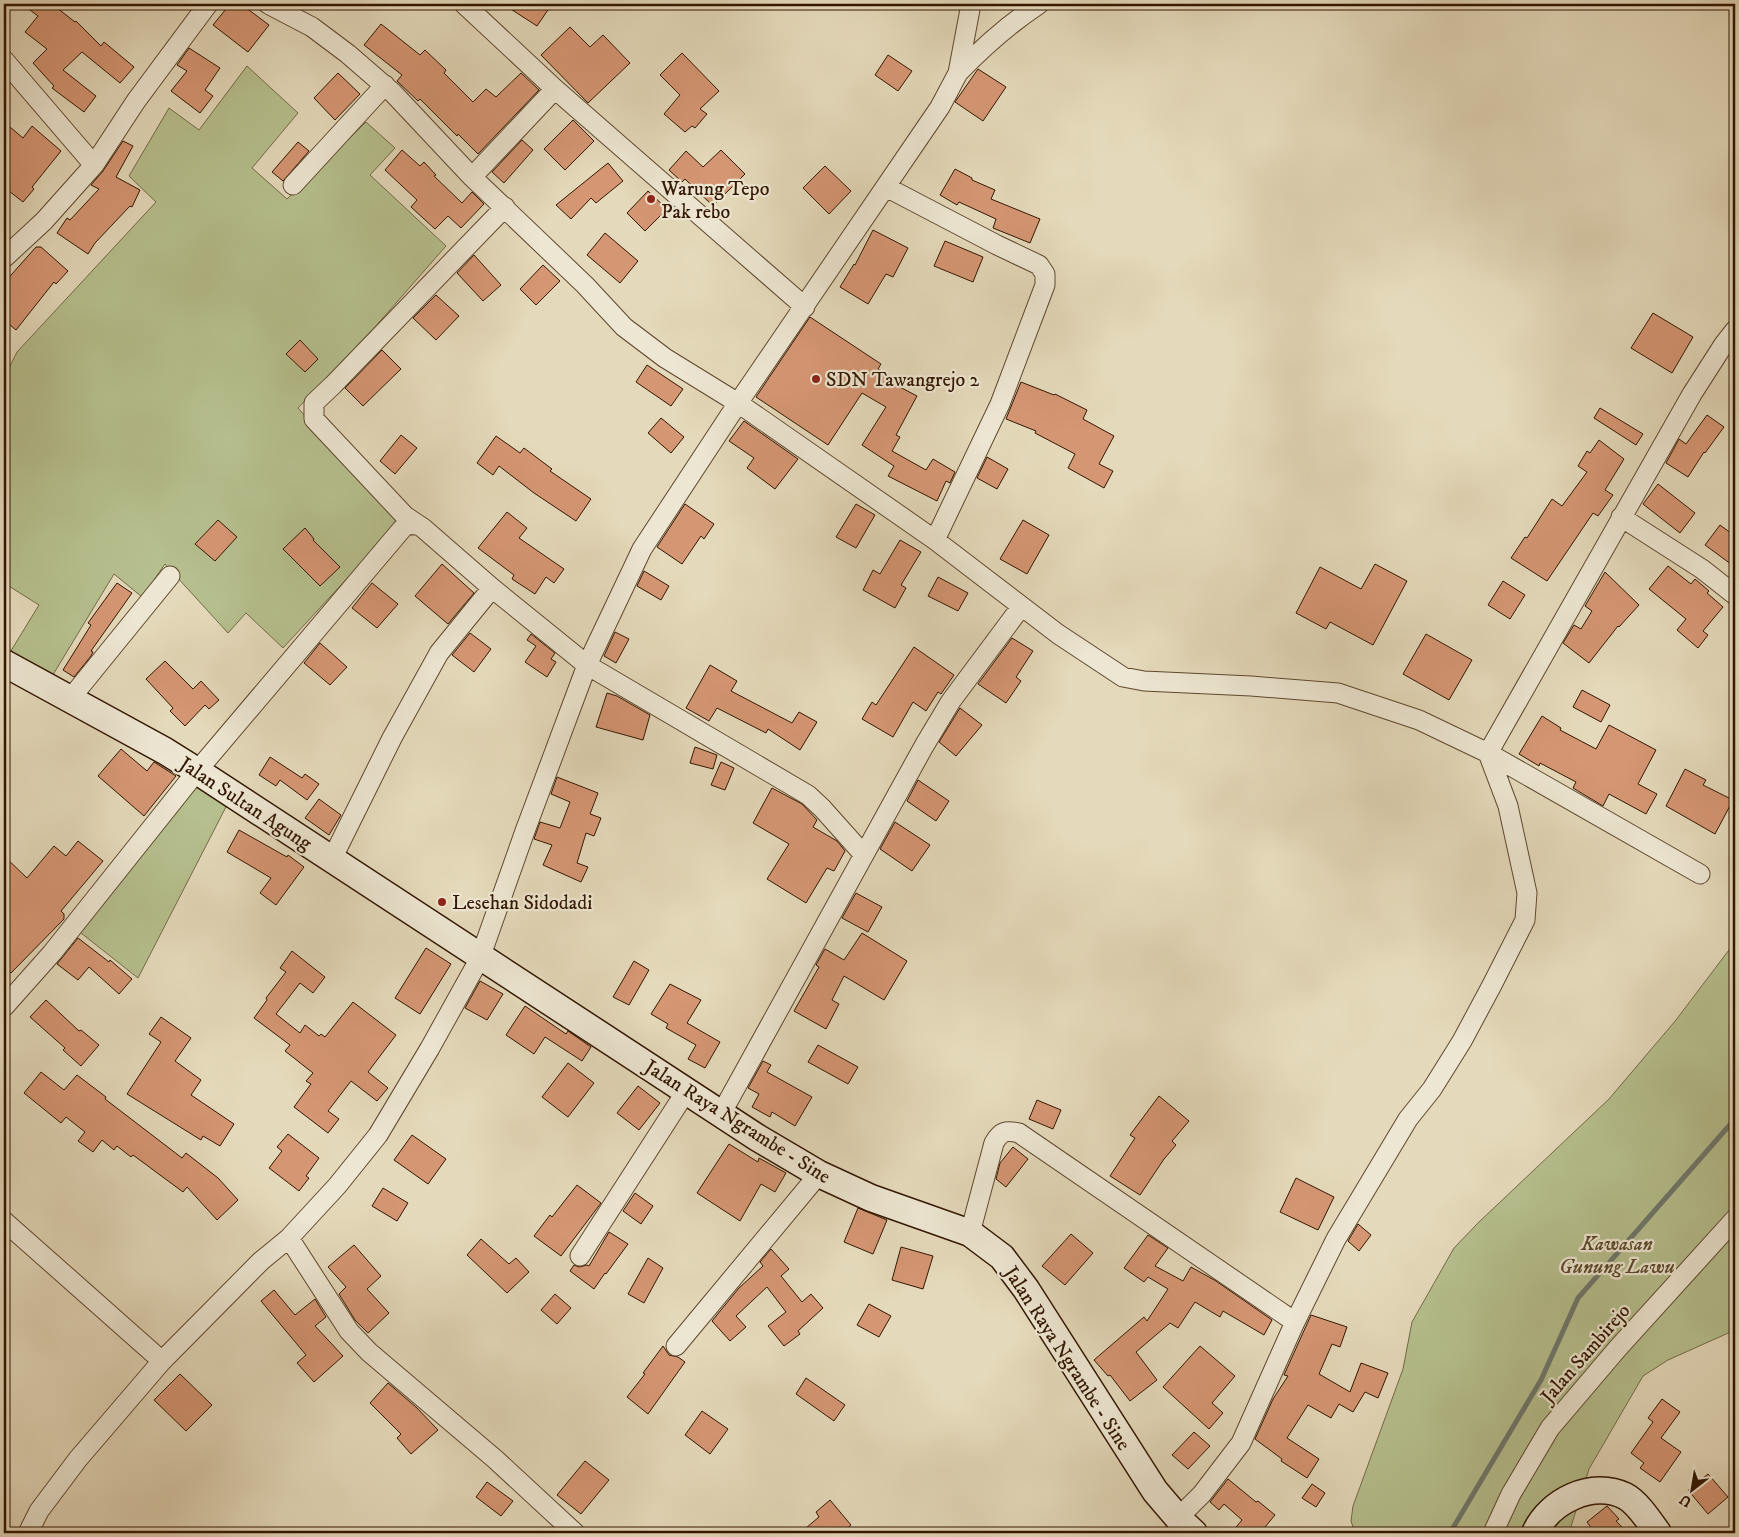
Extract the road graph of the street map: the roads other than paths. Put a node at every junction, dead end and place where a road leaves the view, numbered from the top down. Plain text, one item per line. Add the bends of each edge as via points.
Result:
1 (208, 4) edge
2 (268, 4) edge
3 (464, 4) edge
4 (971, 4) edge
5 (1039, 4) edge
6 (4, 60) edge
7 (958, 73) junction
8 (385, 85) junction
9 (555, 90) junction
10 (94, 165) junction
11 (472, 177) junction
12 (293, 185) dead end
13 (886, 187) junction
14 (505, 207) junction
15 (4, 258) edge
16 (804, 307) junction
17 (1735, 330) edge
18 (738, 403) junction
19 (1621, 517) junction
20 (416, 524) junction
21 (934, 540) junction
22 (170, 576) dead end
23 (492, 588) junction
24 (1735, 595) edge
25 (1022, 606) junction
26 (4, 662) edge
27 (587, 665) junction
28 (70, 699) junction
29 (1488, 753) junction
30 (197, 771) junction
31 (864, 855) junction
32 (332, 859) junction
33 (1700, 874) dead end
34 (480, 958) junction
35 (4, 1007) edge
36 (687, 1090) junction
37 (721, 1114) junction
38 (819, 1174) junction
39 (1735, 1219) edge
40 (4, 1220) edge
41 (970, 1233) junction
42 (289, 1238) junction
43 (580, 1256) dead end
44 (1295, 1322) junction
45 (676, 1346) dead end
46 (162, 1361) junction
47 (1186, 1526) edge
48 (28, 1533) edge
49 (576, 1533) edge
50 (1493, 1533) edge
51 (1534, 1533) edge
52 (1658, 1533) edge

1 - 10 street via 136,101
2 - 8 street via 312,27
3 - 9 street
4 - 7 street
5 - 7 street via 1015,20
6 - 10 street
7 - 13 street via 940,107
8 - 11 street
8 - 12 street
9 - 11 street
9 - 16 street
10 - 15 street via 44,221
11 - 14 street
13 - 16 street
13 - 21 street via 1039,265 1045,274 1045,285 1000,404
14 - 18 street via 624,327 664,358
14 - 20 street via 314,403 314,419
16 - 18 street
17 - 19 street via 1692,394
18 - 21 street
18 - 27 street via 642,548
19 - 24 street via 1702,569
19 - 29 street
20 - 23 street
20 - 30 street via 408,524 402,529
21 - 25 street
22 - 28 street
23 - 27 street
23 - 32 street via 439,653 392,738
25 - 29 street via 1123,677 1338,693 1419,720
25 - 31 street via 951,701
26 - 28 main road, Jalan Sultan Agung
27 - 31 street via 808,795
27 - 34 street
28 - 30 main road, Jalan Sultan Agung
29 - 33 street
29 - 44 street via 1508,806 1527,893 1525,920 1462,1041 1432,1089 1408,1119 1336,1239
30 - 32 main road, Jalan Sultan Agung
30 - 35 street via 52,953
31 - 37 street
32 - 34 main road, Jalan Sultan Agung
34 - 36 main road, Jalan Raya Ngrambe - Sine
34 - 42 street via 378,1135
36 - 37 main road, Jalan Raya Ngrambe - Sine
36 - 43 street
37 - 38 main road, Jalan Raya Ngrambe - Sine
38 - 41 main road, Jalan Raya Ngrambe - Sine via 871,1198
38 - 45 street
39 - 50 street, Jalan Sambirejo via 1550,1428 1511,1494
40 - 46 street
41 - 44 street via 994,1143 999,1134 1007,1130 1019,1134
41 - 47 main road, Jalan Raya Ngrambe - Sine via 1002,1257 1026,1289 1154,1491
42 - 46 street via 261,1261
42 - 49 street via 349,1331 369,1352
44 - 47 street via 1240,1443 1202,1494
46 - 48 street via 78,1458 39,1511
51 - 52 main road via 1558,1504 1582,1492 1608,1490 1627,1496

